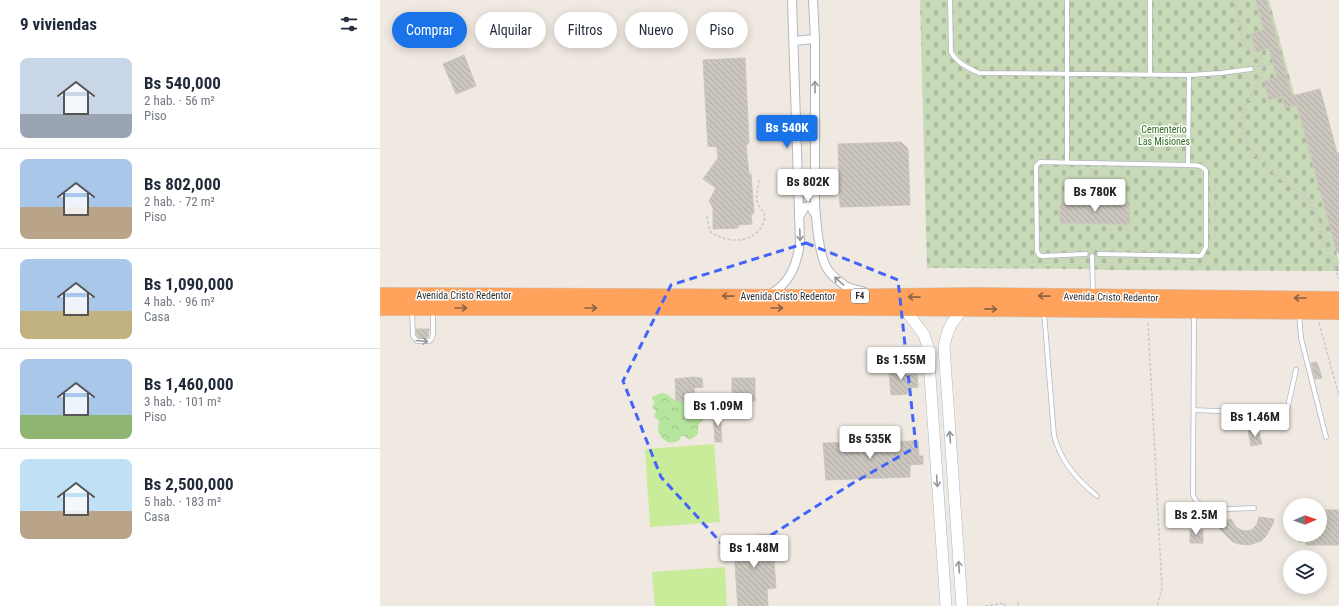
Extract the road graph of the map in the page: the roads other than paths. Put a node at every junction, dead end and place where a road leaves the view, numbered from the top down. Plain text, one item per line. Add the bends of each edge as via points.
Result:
1 (792, 0) edge
2 (813, 0) edge
3 (950, 0) edge
4 (1067, 0) edge
5 (1150, 0) edge
6 (815, 39) junction
7 (794, 41) junction
8 (1251, 69) road end
9 (1066, 74) junction
10 (1150, 74) junction
11 (1189, 75) junction
12 (1067, 162) junction
13 (1188, 165) junction
14 (814, 187) junction
15 (799, 189) junction
16 (815, 215) junction
17 (799, 217) junction
18 (1086, 254) dead end
19 (1099, 254) dead end
20 (1092, 256) dead end
21 (380, 295) edge
22 (766, 296) junction
23 (875, 296) junction
24 (1093, 297) junction
25 (1339, 299) edge
26 (380, 308) edge
27 (433, 308) junction
28 (964, 308) junction
29 (412, 309) junction
30 (905, 309) junction
31 (1043, 309) junction
32 (1194, 311) junction
33 (1299, 312) junction
34 (1339, 312) edge
35 (928, 347) junction
36 (944, 347) junction
37 (1296, 370) dead end
38 (1194, 410) junction
39 (1326, 437) dead end
40 (1097, 496) dead end
41 (1254, 508) dead end
42 (946, 606) edge
43 (962, 606) edge

1 - 7 street
2 - 6 street
3 - 9 lane via 952,52 963,65 979,73
4 - 9 lane
5 - 10 lane
6 - 7 street
14 -> 6 street
7 - 15 street
8 - 11 lane
9 - 10 lane
9 - 12 lane
10 - 11 lane
11 - 13 lane
12 - 13 lane
12 - 18 lane via 1040,162 1036,166 1037,251 1042,256
13 - 19 lane via 1200,166 1206,171 1206,247 1201,256
14 - 15 street via 806,193
14 - 16 street
15 - 17 street
16 - 17 street via 808,206
23 -> 16 street via 845,286 828,270
17 -> 22 street via 800,242 796,263 785,283
20 - 24 lane
22 -> 21 highway, Avenida Cristo Redentor / F4
22 - 23 highway, Avenida Cristo Redentor / F4
24 -> 23 highway, Avenida Cristo Redentor / F4
25 -> 24 highway, Avenida Cristo Redentor / F4
26 - 29 highway, Avenida Cristo Redentor / F4
27 - 29 highway, Avenida Cristo Redentor / F4
29 -> 27 lane via 414,338 417,341 429,341 433,335
27 -> 30 highway, Avenida Cristo Redentor / F4
28 - 30 highway, Avenida Cristo Redentor / F4
28 -> 31 highway, Avenida Cristo Redentor / F4
28 - 36 main road via 947,332
30 - 35 main road via 924,335
31 - 32 highway, Avenida Cristo Redentor / F4
31 - 40 lane via 1057,446 1082,485
32 - 33 highway, Avenida Cristo Redentor / F4
32 - 38 lane
33 - 34 highway, Avenida Cristo Redentor / F4
33 - 39 lane via 1301,338
35 - 36 main road
35 -> 42 main road
43 -> 36 main road
37 - 38 lane via 1287,411 1284,414
38 - 41 lane via 1193,495 1196,502 1209,509

